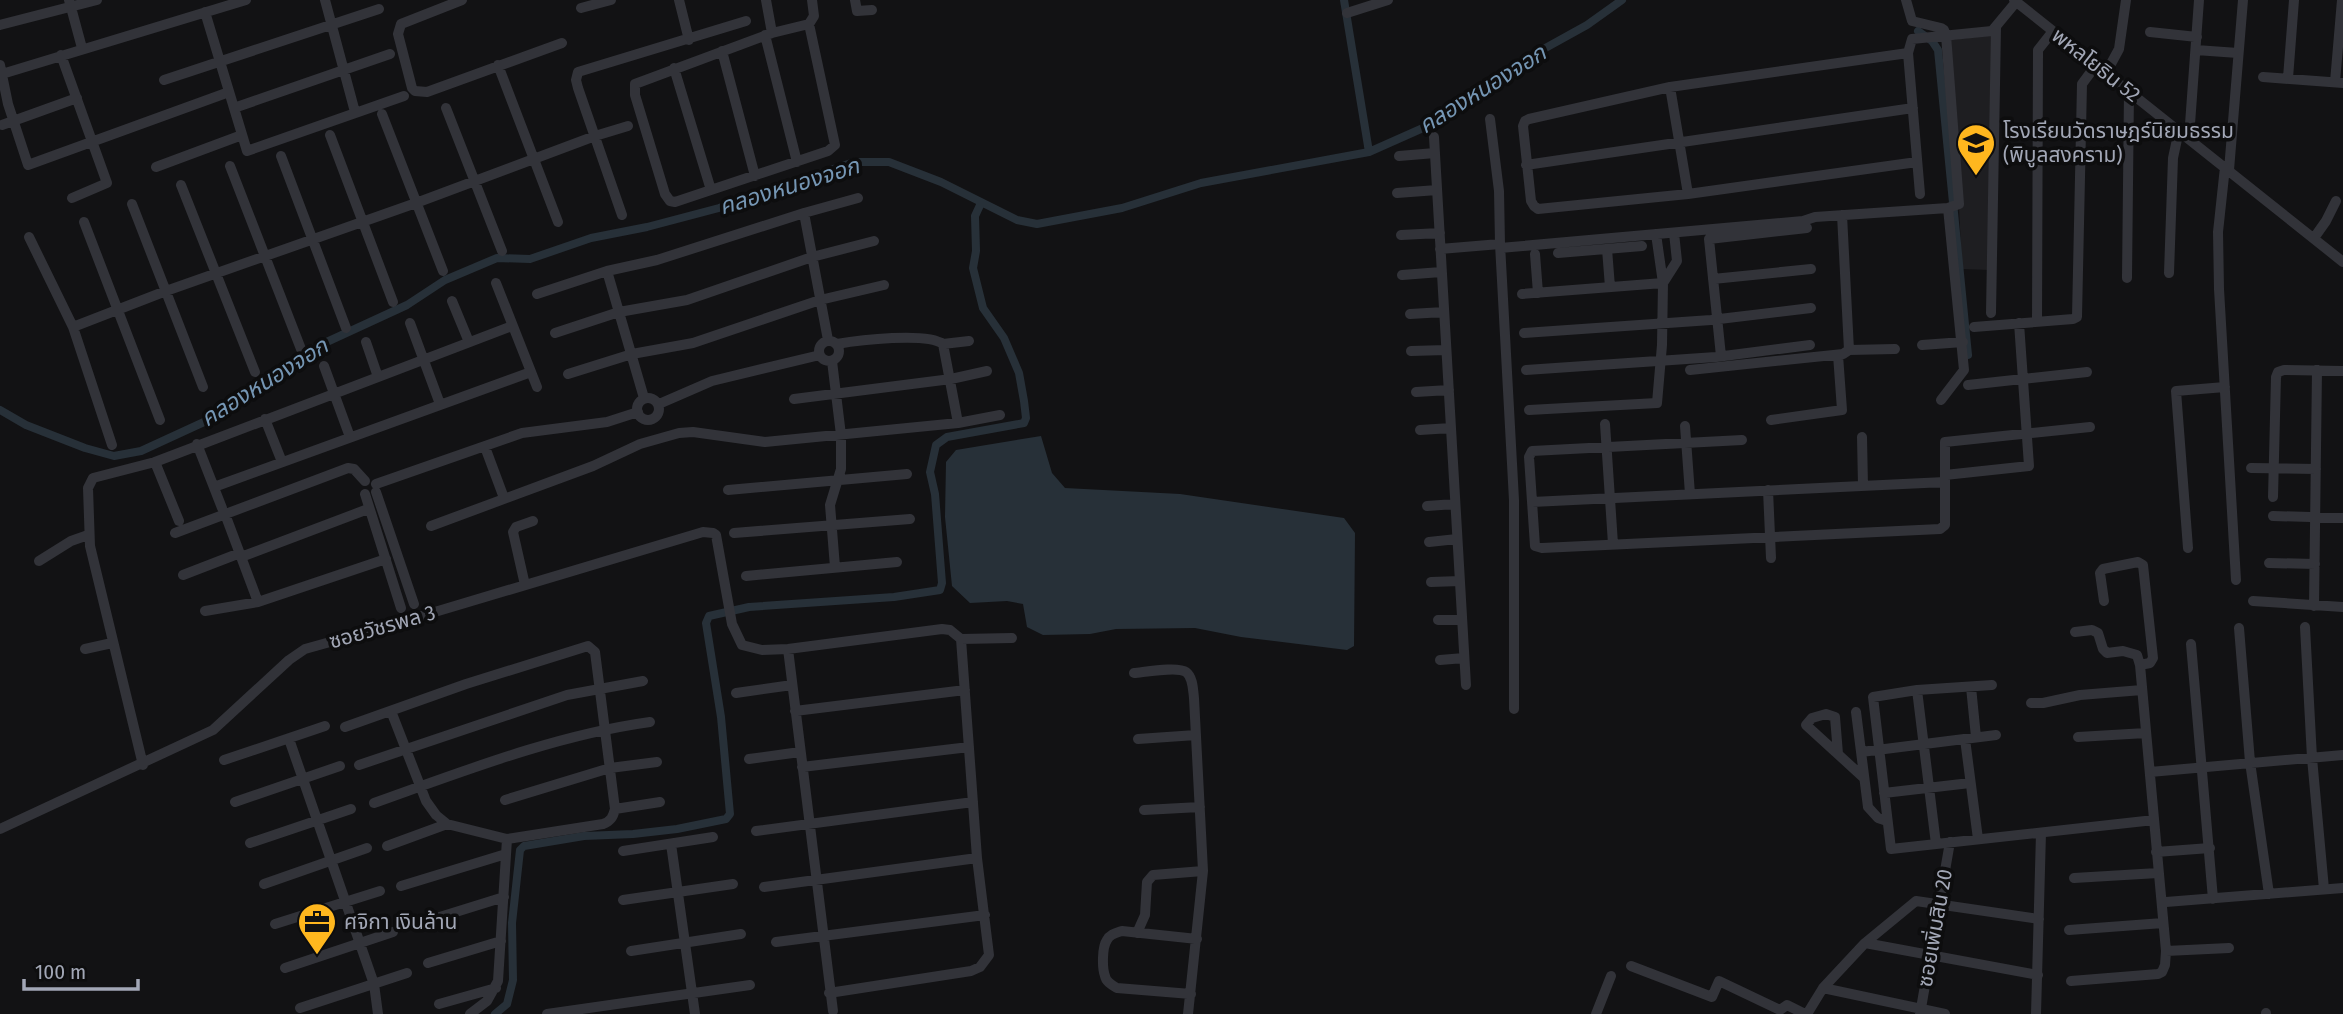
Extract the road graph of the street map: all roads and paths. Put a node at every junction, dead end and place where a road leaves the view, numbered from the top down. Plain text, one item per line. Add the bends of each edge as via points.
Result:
1 (97, 0) edge
2 (246, 0) edge
3 (325, 0) edge
4 (462, 0) edge
5 (611, 0) edge
6 (679, 0) edge
7 (766, 0) edge
8 (812, 0) edge
9 (855, 0) edge
10 (1388, 0) edge
11 (1906, 0) edge
12 (2126, 0) edge
13 (2199, 0) edge
14 (2243, 0) edge
15 (2294, 0) edge
16 (2342, 0) edge
17 (2015, 1) edge
18 (70, 3) edge
19 (581, 8) dead end
20 (379, 9) dead end
21 (873, 10) dead end
22 (205, 12) junction
23 (1347, 13) dead end
24 (746, 21) dead end
25 (332, 24) junction
26 (809, 24) junction
27 (0, 25) edge
28 (1996, 28) junction
29 (2053, 31) junction
30 (2150, 32) dead end
31 (769, 34) junction
32 (1944, 35) junction
33 (2197, 37) junction
34 (689, 40) junction
35 (562, 43) dead end
36 (82, 48) junction
37 (2196, 50) junction
38 (722, 51) junction
39 (1908, 53) junction
40 (2238, 53) junction
41 (390, 54) dead end
42 (61, 55) junction
43 (220, 61) junction
44 (498, 65) junction
45 (2096, 65) junction
46 (674, 68) junction
47 (1, 69) edge
48 (344, 69) junction
49 (2106, 73) junction
50 (2263, 77) dead end
51 (2288, 78) junction
52 (164, 79) dead end
53 (2339, 83) edge
54 (1670, 87) junction
55 (2129, 91) junction
56 (229, 92) junction
57 (404, 96) dead end
58 (77, 98) junction
59 (234, 108) junction
60 (446, 108) dead end
61 (1913, 108) junction
62 (355, 112) junction
63 (382, 114) dead end
64 (1490, 119) dead end
65 (14, 121) junction
66 (2, 125) dead end
67 (628, 126) dead end
68 (2179, 130) junction
69 (242, 135) junction
70 (330, 135) dead end
71 (595, 136) junction
72 (1434, 137) dead end
73 (2189, 138) junction
74 (1680, 140) junction
75 (93, 142) junction
76 (1435, 153) junction
77 (2021, 154) dead end
78 (2038, 155) junction
79 (2081, 155) junction
80 (281, 156) dead end
81 (1399, 156) dead end
82 (535, 159) junction
83 (797, 162) junction
84 (1917, 162) junction
85 (1526, 165) junction
86 (156, 166) dead end
87 (230, 166) dead end
88 (2227, 169) junction
89 (755, 176) junction
90 (475, 182) junction
91 (181, 185) dead end
92 (711, 190) junction
93 (1437, 190) junction
94 (1397, 193) dead end
95 (1688, 194) junction
96 (1920, 194) dead end
97 (72, 198) dead end
98 (858, 198) dead end
99 (2336, 201) dead end
100 (416, 203) junction
101 (132, 204) dead end
102 (1953, 206) junction
103 (804, 213) junction
104 (622, 215) dead end
105 (1842, 215) junction
106 (84, 222) dead end
107 (558, 222) dead end
108 (363, 223) junction
109 (1807, 228) dead end
110 (1440, 233) junction
111 (1674, 233) junction
112 (1657, 234) junction
113 (1401, 235) dead end
114 (29, 237) dead end
115 (2314, 239) junction
116 (314, 240) junction
117 (874, 241) dead end
118 (1500, 246) junction
119 (1642, 246) dead end
120 (1440, 248) junction
121 (1606, 249) junction
122 (502, 251) dead end
123 (1558, 253) dead end
124 (1535, 254) dead end
125 (264, 256) junction
126 (812, 257) junction
127 (2343, 262) edge
128 (1811, 269) dead end
129 (443, 271) dead end
130 (607, 271) junction
131 (1441, 272) junction
132 (216, 273) junction
133 (2169, 273) dead end
134 (1402, 275) dead end
135 (2127, 278) dead end
136 (1713, 279) junction
137 (496, 283) dead end
138 (1663, 283) junction
139 (884, 285) dead end
140 (1610, 287) junction
141 (166, 291) junction
142 (1538, 293) junction
143 (537, 294) dead end
144 (1522, 294) dead end
145 (820, 300) junction
146 (453, 301) dead end
147 (393, 302) dead end
148 (1811, 308) dead end
149 (118, 309) junction
150 (619, 312) junction
151 (1444, 312) junction
152 (1991, 313) dead end
153 (1410, 314) dead end
154 (1717, 319) junction
155 (2037, 322) junction
156 (410, 323) dead end
157 (1662, 323) junction
158 (2019, 323) junction
159 (512, 326) junction
160 (72, 327) junction
161 (1974, 327) dead end
162 (346, 328) dead end
163 (555, 333) dead end
164 (1524, 333) dead end
165 (969, 341) dead end
166 (366, 342) dead end
167 (469, 342) junction
168 (832, 342) junction
169 (1963, 342) junction
170 (943, 344) junction
171 (1810, 345) dead end
172 (1922, 345) dead end
173 (301, 349) dead end
174 (1895, 349) dead end
175 (1446, 350) junction
176 (1411, 351) dead end
177 (1843, 353) junction
178 (632, 354) junction
179 (820, 355) junction
180 (1721, 356) junction
181 (424, 360) junction
182 (832, 361) junction
183 (1661, 361) junction
184 (324, 366) dead end
185 (1526, 370) dead end
186 (1690, 370) dead end
187 (2317, 370) junction
188 (987, 371) dead end
189 (2343, 371) edge
190 (255, 372) dead end
191 (531, 372) junction
192 (2087, 372) dead end
193 (568, 374) dead end
194 (378, 377) junction
195 (951, 379) junction
196 (2023, 379) junction
197 (1968, 385) dead end
198 (203, 387) dead end
199 (537, 387) dead end
200 (2225, 387) junction
201 (1449, 390) junction
202 (1416, 392) dead end
203 (334, 393) junction
204 (838, 394) junction
205 (645, 398) junction
206 (794, 399) dead end
207 (1941, 400) dead end
208 (440, 404) junction
209 (659, 404) junction
210 (1529, 410) dead end
211 (638, 412) junction
212 (1000, 415) dead end
213 (265, 419) junction
214 (160, 420) dead end
215 (1771, 420) dead end
216 (958, 422) junction
217 (1605, 424) dead end
218 (1685, 426) dead end
219 (2090, 427) dead end
220 (1451, 428) junction
221 (1420, 430) dead end
222 (2027, 433) junction
223 (841, 435) junction
224 (350, 437) junction
225 (1862, 437) dead end
226 (1742, 440) dead end
227 (1687, 443) junction
228 (112, 444) dead end
229 (197, 444) junction
230 (485, 447) junction
231 (1606, 447) junction
232 (155, 461) junction
233 (282, 462) junction
234 (2250, 468) dead end
235 (2273, 468) junction
236 (2316, 469) junction
237 (907, 474) dead end
238 (1945, 479) junction
239 (838, 480) junction
240 (1863, 486) junction
241 (214, 487) junction
242 (372, 490) junction
243 (728, 490) dead end
244 (1768, 490) junction
245 (1690, 494) junction
246 (504, 498) junction
247 (1610, 498) junction
248 (2273, 498) dead end
249 (1532, 502) junction
250 (1455, 504) junction
251 (1427, 506) dead end
252 (368, 509) junction
253 (223, 511) junction
254 (2273, 516) dead end
255 (2315, 517) junction
256 (2343, 518) edge
257 (910, 519) dead end
258 (533, 520) dead end
259 (179, 521) dead end
260 (832, 525) junction
261 (431, 526) dead end
262 (176, 533) dead end
263 (734, 533) dead end
264 (88, 535) junction
265 (1770, 537) junction
266 (1457, 539) junction
267 (1429, 542) dead end
268 (1613, 544) junction
269 (2188, 548) dead end
270 (241, 555) junction
271 (1771, 558) dead end
272 (386, 559) junction
273 (39, 561) dead end
274 (897, 562) dead end
275 (2269, 563) dead end
276 (2315, 564) junction
277 (835, 567) junction
278 (183, 575) dead end
279 (746, 576) dead end
280 (1460, 580) junction
281 (2236, 580) dead end
282 (1431, 582) dead end
283 (525, 585) junction
284 (2104, 601) dead end
285 (2253, 601) dead end
286 (258, 602) junction
287 (414, 606) junction
288 (2314, 606) junction
289 (2343, 607) edge
290 (402, 610) junction
291 (205, 611) dead end
292 (1438, 620) dead end
293 (1462, 620) junction
294 (2305, 627) dead end
295 (2239, 628) dead end
296 (2075, 632) dead end
297 (1012, 638) dead end
298 (961, 639) junction
299 (113, 643) junction
300 (2191, 644) dead end
301 (85, 649) dead end
302 (788, 649) junction
303 (1464, 658) junction
304 (1440, 660) dead end
305 (2140, 665) junction
306 (1134, 673) dead end
307 (643, 681) dead end
308 (792, 685) junction
309 (1466, 685) dead end
310 (1993, 685) dead end
311 (1971, 687) junction
312 (599, 688) junction
313 (965, 690) junction
314 (1917, 690) junction
315 (2142, 690) junction
316 (736, 693) dead end
317 (2031, 703) dead end
318 (1514, 709) dead end
319 (391, 711) junction
320 (795, 711) junction
321 (1857, 712) dead end
322 (650, 722) dead end
323 (325, 726) dead end
324 (345, 727) dead end
325 (605, 728) junction
326 (2146, 733) junction
327 (1196, 735) junction
328 (1996, 735) dead end
329 (2078, 737) dead end
330 (1970, 738) junction
331 (289, 739) junction
332 (1138, 739) dead end
333 (1924, 743) junction
334 (969, 747) junction
335 (405, 748) junction
336 (1879, 749) junction
337 (800, 752) junction
338 (1861, 752) junction
339 (1838, 754) dead end
340 (2343, 755) edge
341 (2312, 758) junction
342 (749, 759) dead end
343 (224, 760) dead end
344 (657, 762) dead end
345 (2250, 762) junction
346 (143, 765) junction
347 (359, 765) dead end
348 (340, 766) dead end
349 (802, 767) junction
350 (2203, 767) junction
351 (610, 768) junction
352 (2150, 772) junction
353 (1864, 778) junction
354 (303, 780) junction
355 (1970, 783) junction
356 (420, 787) junction
357 (1929, 787) junction
358 (1884, 793) junction
359 (505, 800) dead end
360 (235, 802) dead end
361 (660, 802) dead end
362 (973, 802) junction
363 (374, 803) dead end
364 (1200, 807) junction
365 (351, 809) dead end
366 (615, 809) junction
367 (1144, 810) dead end
368 (2154, 820) junction
369 (316, 821) junction
370 (1887, 821) junction
371 (447, 824) junction
372 (810, 824) junction
373 (0, 829) edge
374 (756, 831) dead end
375 (2041, 833) junction
376 (713, 837) dead end
377 (507, 839) junction
378 (1978, 839) junction
379 (1950, 842) junction
380 (250, 843) dead end
381 (671, 844) junction
382 (1936, 844) junction
383 (387, 846) dead end
384 (367, 848) dead end
385 (2210, 848) junction
386 (623, 852) dead end
387 (2156, 852) junction
388 (506, 854) junction
389 (977, 858) junction
390 (331, 861) junction
391 (1203, 871) junction
392 (2158, 873) junction
393 (2074, 878) dead end
394 (817, 881) junction
395 (264, 884) dead end
396 (733, 884) dead end
397 (401, 886) dead end
398 (764, 887) dead end
399 (2343, 888) edge
400 (2325, 889) junction
401 (380, 891) dead end
402 (678, 892) junction
403 (2269, 894) junction
404 (504, 897) junction
405 (2213, 899) junction
406 (622, 900) dead end
407 (346, 901) junction
408 (2166, 902) dead end
409 (1939, 903) junction
410 (985, 915) junction
411 (2039, 919) junction
412 (2163, 923) junction
413 (275, 924) dead end
414 (414, 925) dead end
415 (2069, 930) dead end
416 (393, 932) dead end
417 (1137, 933) junction
418 (741, 934) dead end
419 (824, 937) junction
420 (1197, 939) junction
421 (501, 941) junction
422 (776, 942) dead end
423 (360, 943) junction
424 (685, 943) junction
425 (1865, 943) junction
426 (2229, 948) dead end
427 (631, 951) dead end
428 (2166, 951) junction
429 (1930, 956) junction
430 (428, 963) dead end
431 (1631, 965) dead end
432 (285, 968) dead end
433 (407, 973) dead end
434 (2038, 975) junction
435 (1611, 976) dead end
436 (2071, 981) dead end
437 (374, 984) junction
438 (750, 985) dead end
439 (496, 988) junction
440 (1823, 988) junction
441 (829, 993) junction
442 (1191, 994) junction
443 (692, 995) junction
444 (439, 1004) dead end
445 (300, 1008) dead end
446 (833, 1011) dead end
447 (1920, 1012) edge
448 (378, 1014) edge
449 (470, 1014) edge
450 (547, 1014) edge
451 (695, 1014) edge
452 (1188, 1014) edge
453 (1596, 1014) edge
454 (1807, 1014) edge
455 (1945, 1014) edge
456 (2036, 1014) edge

1 - 18 street
2 - 22 street
3 - 25 street
4 - 44 street via 401,24 398,34 412,88 427,92
5 - 19 street
6 - 34 street
7 - 31 street
8 - 26 street via 814,16
9 - 21 street via 857,11
10 - 23 street
11 - 32 street via 1912,21 1941,28
12 - 49 street via 2119,49
13 - 33 street
14 - 40 street
15 - 51 street
16 - 53 street
17 - 28 street
17 - 29 street, พหลโยธิน 52
18 - 27 street
18 - 36 street
20 - 25 street
22 - 36 street
22 - 43 street
24 - 34 street
25 - 43 street
25 - 48 street
26 - 31 street
26 - 83 street via 835,145
28 - 32 street
28 - 152 street
29 - 45 street, พหลโยธิน 52
29 - 78 street via 2038,50
30 - 33 street
31 - 38 street
31 - 83 street
32 - 39 street via 1912,39
32 - 102 street
33 - 37 street
34 - 71 street via 578,72 578,88
35 - 44 street
36 - 42 street
37 - 40 street
37 - 73 street
38 - 46 street
38 - 89 street
39 - 54 street
39 - 61 street
40 - 88 street
41 - 48 street
42 - 47 street
42 - 58 street
43 - 52 street
43 - 56 street
44 - 82 street
45 - 49 street, พหลโยธิน 52
45 - 79 street via 2082,84
46 - 92 street
46 - 92 street via 639,81 634,89 665,194 675,202
47 - 65 street
48 - 59 street
48 - 62 street
49 - 55 street, พหลโยธิน 52
50 - 51 street
51 - 53 street
54 - 74 street
54 - 85 street via 1525,121
55 - 68 street, พหลโยธิน 52
55 - 135 street
56 - 59 street
56 - 75 street
57 - 62 street
58 - 65 street
58 - 75 street
59 - 69 street
60 - 90 street
61 - 74 street
61 - 84 street
62 - 69 street via 247,150
63 - 100 street
64 - 118 street
65 - 66 street
65 - 75 street via 28,165
67 - 71 street
68 - 73 street, พหลโยธิน 52
68 - 133 street via 2173,158
69 - 86 street
70 - 108 street
71 - 82 street
71 - 104 street
72 - 76 street
73 - 88 street, พหลโยธิน 52
74 - 85 street
74 - 95 street
75 - 97 street via 107,183
76 - 81 street
76 - 93 street
77 - 78 street
78 - 79 street
78 - 155 street
79 - 155 street via 2079,310 2073,319
80 - 116 street
82 - 90 street
82 - 107 street
83 - 89 street
84 - 95 street
84 - 96 street
85 - 95 street via 1531,201 1538,209
87 - 125 street
88 - 115 street, พหลโยธิน 52
88 - 200 street via 2218,232
89 - 92 street
90 - 100 street
90 - 122 street
91 - 132 street
93 - 94 street
93 - 110 street
98 - 103 street
99 - 115 street
100 - 108 street
100 - 129 street
101 - 141 street
102 - 105 street
102 - 169 street
103 - 126 street
103 - 130 street via 657,260
105 - 111 street
105 - 177 street
106 - 149 street
108 - 116 street
108 - 147 street
109 - 136 street via 1709,239
110 - 113 street
110 - 120 street
111 - 112 street
111 - 138 street via 1676,261
112 - 118 street
112 - 138 street
114 - 160 street
115 - 127 street, พหลโยธิน 52
116 - 125 street
116 - 162 street
117 - 126 street
118 - 120 street
118 - 318 street via 1514,500
119 - 121 street
120 - 131 street
121 - 123 street
121 - 140 street
124 - 142 street
125 - 132 street
125 - 173 street
126 - 145 street
126 - 150 street via 687,300
128 - 136 street
130 - 143 street
130 - 150 street
131 - 134 street
131 - 151 street
132 - 141 street
132 - 190 street
136 - 154 street
137 - 159 street
138 - 140 street
138 - 157 street
139 - 145 street
140 - 142 street
141 - 149 street
141 - 198 street
142 - 144 street
145 - 168 street
145 - 178 street via 693,342
146 - 167 street
148 - 154 street
149 - 160 street
149 - 214 street
150 - 163 street
150 - 178 street
151 - 153 street
151 - 175 street
154 - 157 street
154 - 180 street
155 - 158 street
156 - 181 street
157 - 164 street
157 - 183 street
158 - 161 street
158 - 196 street
159 - 167 street
159 - 191 street
160 - 228 street
165 - 170 street
166 - 194 street
167 - 181 street
168 - 170 street via 931,338
168 - 179 street via 820,346
168 - 182 street via 839,354
169 - 172 street
169 - 207 street via 1964,370
170 - 195 street
171 - 180 street
174 - 177 street
175 - 176 street
175 - 201 street
177 - 186 street
177 - 215 street via 1842,410
178 - 193 street
178 - 205 street
179 - 182 street
179 - 209 street via 712,381
180 - 183 street
181 - 194 street
181 - 208 street
182 - 204 street
183 - 185 street
183 - 210 street via 1657,403
184 - 203 street
187 - 189 street
187 - 235 street via 2278,372
187 - 236 street
188 - 195 street
191 - 199 street
191 - 208 street
192 - 196 street
194 - 203 street
195 - 204 street
195 - 216 street
196 - 197 street
196 - 222 street
200 - 269 street via 2176,391
200 - 281 street
201 - 202 street
201 - 220 street
203 - 213 street
203 - 224 street
204 - 206 street
204 - 223 street
205 - 209 street
205 - 211 street
208 - 224 street
209 - 211 street via 658,414 650,420
211 - 230 street via 607,422 534,429
212 - 216 street
213 - 229 street
213 - 233 street
216 - 223 street
217 - 231 street
218 - 227 street
219 - 222 street
220 - 221 street
220 - 250 street
222 - 238 street via 2029,466
222 - 238 street via 1947,442
223 - 239 street
223 - 246 street via 765,442 679,433
224 - 233 street
225 - 240 street
226 - 227 street
227 - 231 street
227 - 245 street
229 - 232 street
229 - 241 street
230 - 242 street
230 - 246 street
231 - 247 street
231 - 249 street via 1530,452
232 - 259 street
232 - 264 street via 93,478 88,488
233 - 241 street
234 - 235 street
235 - 236 street
235 - 248 street
236 - 255 street
237 - 239 street
238 - 240 street
238 - 265 street via 1945,525 1940,529
239 - 243 street
239 - 260 street via 831,498
240 - 244 street
241 - 253 street
242 - 252 street
242 - 253 street via 362,486 365,481 348,468
242 - 287 street
244 - 245 street
244 - 265 street
245 - 247 street
246 - 261 street
247 - 249 street
247 - 268 street
249 - 268 street via 1538,547
250 - 251 street
250 - 266 street
252 - 270 street
252 - 272 street
253 - 262 street
253 - 270 street
254 - 255 street
255 - 256 street
255 - 276 street
257 - 260 street
258 - 283 street via 513,532
260 - 263 street
260 - 277 street
264 - 273 street
264 - 299 street
265 - 268 street
265 - 271 street
266 - 267 street
266 - 280 street
270 - 278 street
270 - 286 street
272 - 286 street
272 - 290 street
274 - 277 street
275 - 276 street
276 - 288 street
277 - 279 street
280 - 282 street
280 - 293 street
283 - 287 street, ซอยวัชรพล 3
283 - 302 street, ซอยวัชรพล 3 via 709,532 716,535 732,624 742,645 753,650
284 - 305 street via 2103,569 2143,565 2153,658
285 - 288 street
286 - 291 street
287 - 290 street, ซอยวัชรพล 3
287 - 290 street
288 - 289 street
290 - 346 street, ซอยวัชรพล 3 via 297,653 213,730
292 - 293 street
293 - 303 street
294 - 341 street
295 - 345 street
296 - 305 street via 2092,630 2107,653 2131,652
297 - 298 street
298 - 302 street via 942,629
298 - 313 street
299 - 301 street
299 - 346 street
300 - 350 street
302 - 308 street
303 - 304 street
303 - 309 street
305 - 315 street
306 - 327 street via 1187,672
307 - 312 street
308 - 316 street
308 - 320 street
310 - 311 street
311 - 314 street
311 - 330 street
312 - 319 street via 595,652 588,646
312 - 325 street
312 - 335 street
313 - 320 street
313 - 334 street
314 - 333 street
314 - 336 street via 1873,697
315 - 317 street
315 - 326 street
319 - 324 street
319 - 335 street
320 - 337 street
321 - 338 street
322 - 325 street
323 - 331 street
325 - 351 street
325 - 356 street
326 - 329 street
326 - 352 street
327 - 332 street
327 - 364 street
328 - 330 street
330 - 333 street
330 - 355 street
331 - 343 street
331 - 354 street
333 - 336 street
333 - 357 street
334 - 349 street
334 - 362 street
335 - 347 street
335 - 356 street
336 - 338 street
336 - 358 street
337 - 342 street
337 - 349 street
338 - 353 street
339 - 353 street
340 - 341 street
341 - 345 street
341 - 400 street
344 - 351 street
345 - 350 street
345 - 403 street
346 - 373 street, ซอยวัชรพล 3
348 - 354 street
349 - 372 street
350 - 352 street
350 - 385 street
351 - 359 street
351 - 366 street
352 - 368 street
353 - 370 street via 1868,807
354 - 360 street
354 - 369 street
355 - 357 street
355 - 378 street
356 - 363 street
356 - 371 street via 436,815
357 - 358 street
357 - 382 street
358 - 370 street
361 - 366 street
362 - 372 street
362 - 389 street
364 - 367 street
364 - 391 street
365 - 369 street
366 - 377 street via 603,824
368 - 375 street
368 - 387 street
369 - 380 street
369 - 390 street
370 - 382 street via 1891,849
371 - 377 street
371 - 383 street
372 - 374 street
372 - 394 street
375 - 378 street
375 - 411 street
376 - 381 street
377 - 388 street
378 - 379 street
379 - 382 street
379 - 409 street, ซอยเพิ่มสิน 20
381 - 386 street
381 - 402 street
384 - 390 street
385 - 387 street
385 - 405 street
387 - 392 street
388 - 397 street
388 - 404 street
389 - 394 street
389 - 410 street
390 - 395 street
390 - 407 street
391 - 417 street via 1149,877 1145,915
391 - 420 street
392 - 393 street
392 - 412 street
394 - 398 street
394 - 419 street
396 - 402 street
399 - 400 street
400 - 403 street
401 - 407 street
402 - 406 street
402 - 424 street
403 - 405 street
404 - 414 street
404 - 421 street
405 - 408 street
407 - 413 street
407 - 423 street
409 - 411 street
409 - 425 street via 1912,903
409 - 429 street, ซอยเพิ่มสิน 20
410 - 419 street
410 - 441 street via 989,955 980,967
411 - 434 street
412 - 415 street
412 - 428 street
416 - 423 street
417 - 420 street
417 - 442 street via 1122,931 1107,939 1105,977 1110,984
418 - 424 street
419 - 422 street
419 - 441 street
420 - 442 street
421 - 430 street
421 - 439 street
423 - 432 street
423 - 437 street
424 - 427 street
424 - 443 street
425 - 429 street
425 - 440 street
426 - 428 street
428 - 436 street via 2165,965 2158,974
429 - 434 street
429 - 447 street, ซอยเพิ่มสิน 20
431 - 454 street via 1713,998 1719,981 1780,1010 1787,1005
433 - 437 street
434 - 456 street
435 - 453 street
437 - 445 street
437 - 448 street
438 - 443 street
439 - 444 street
439 - 449 street
440 - 447 street
440 - 454 street
441 - 446 street
442 - 452 street
443 - 450 street
443 - 451 street
447 - 455 street

